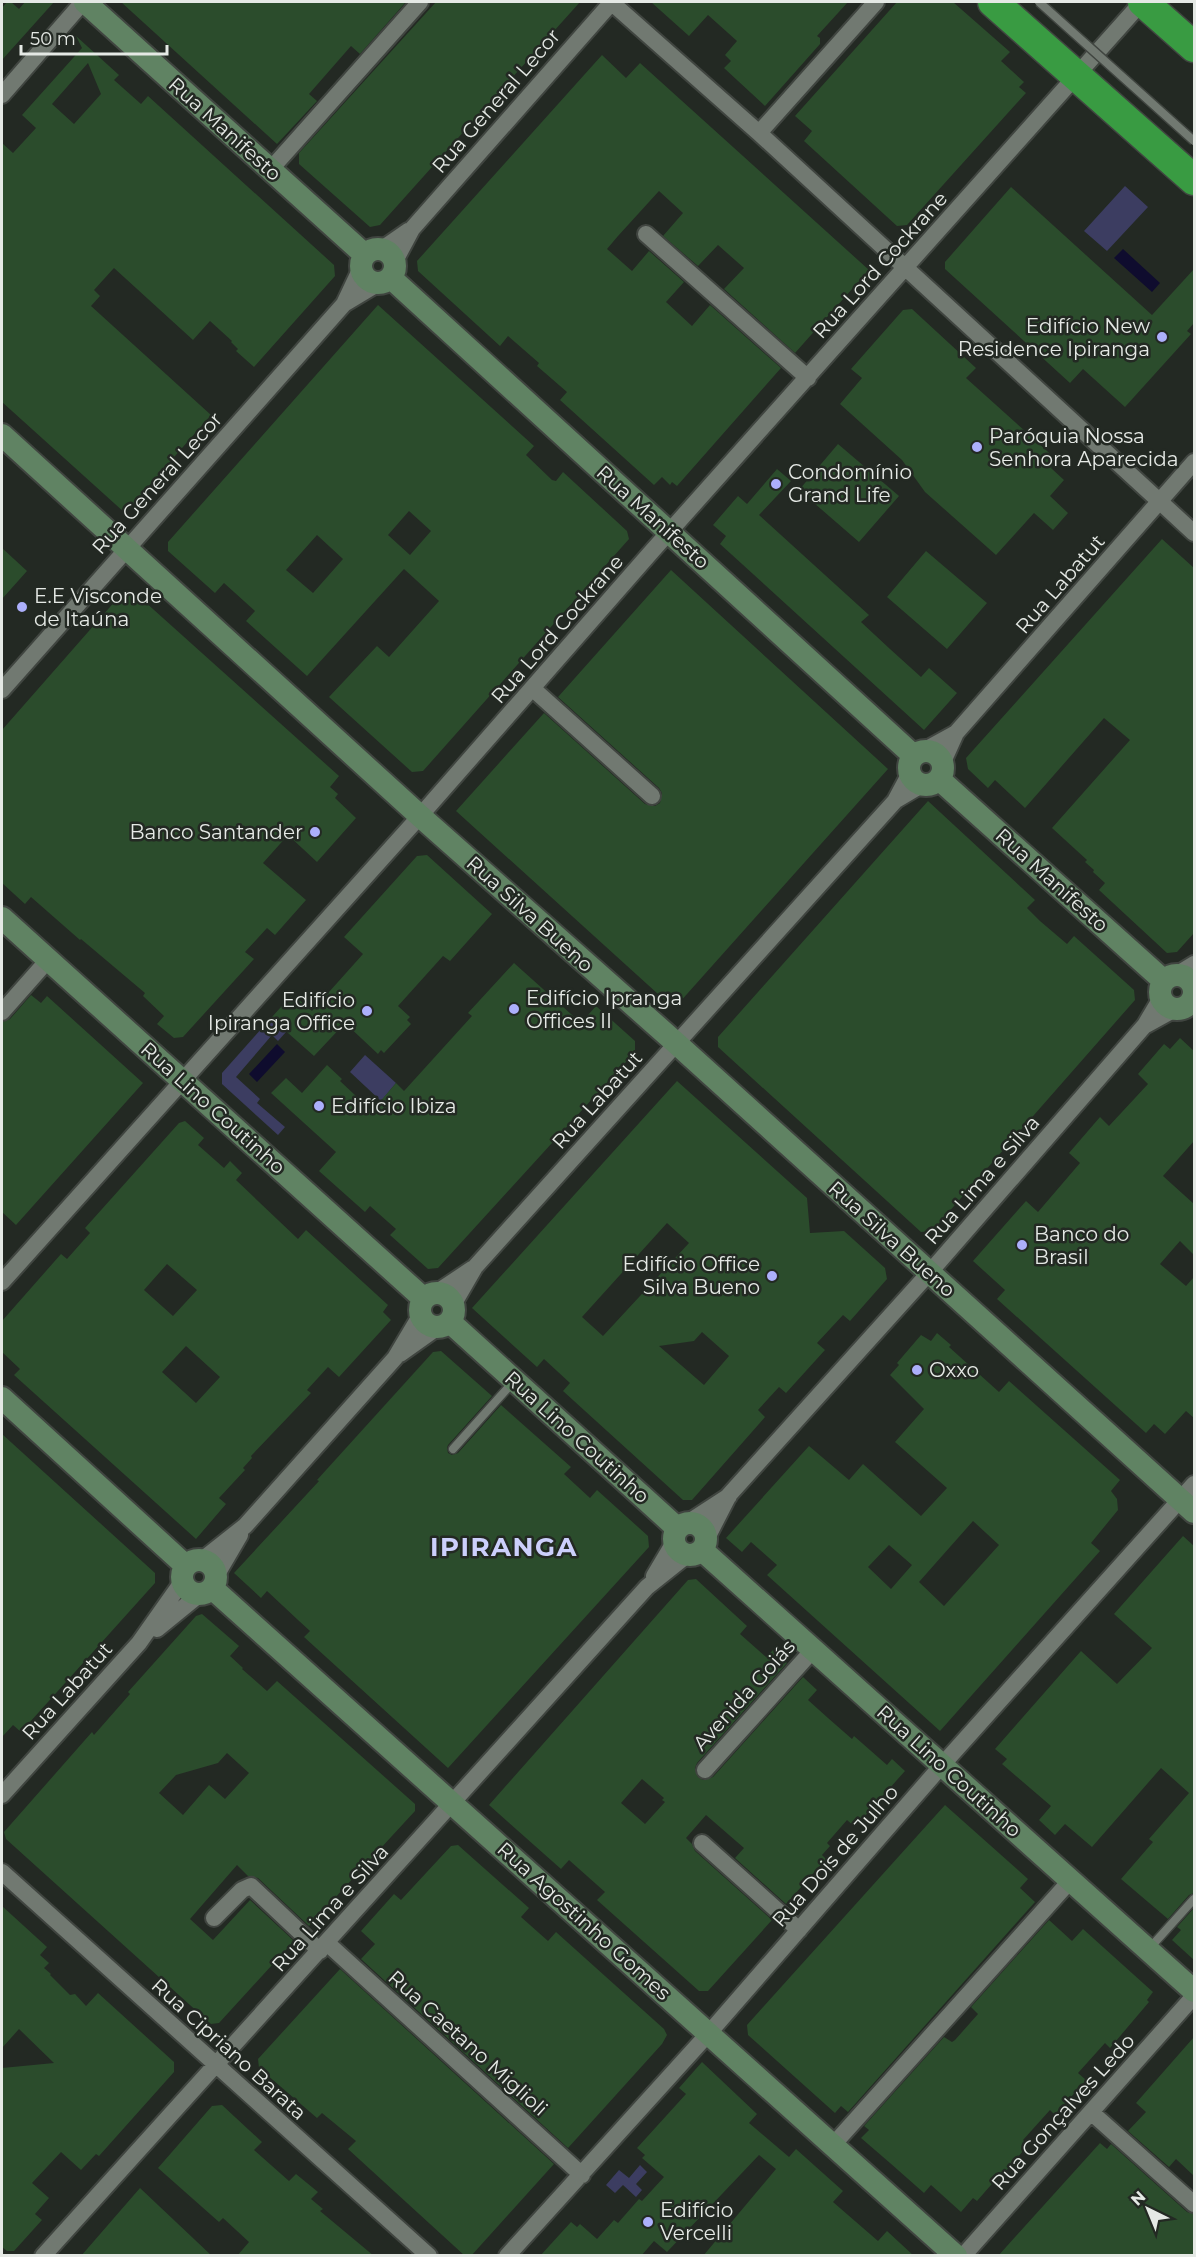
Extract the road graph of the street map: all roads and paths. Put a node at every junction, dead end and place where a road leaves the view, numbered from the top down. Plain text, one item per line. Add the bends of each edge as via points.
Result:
1 (84, 2) edge
2 (420, 2) edge
3 (612, 2) edge
4 (876, 2) edge
5 (993, 2) edge
6 (1039, 2) edge
7 (1138, 6) edge
8 (1194, 47) edge
9 (1081, 69) junction
10 (2, 95) edge
11 (759, 133) junction
12 (1194, 141) edge
13 (270, 170) junction
14 (1194, 180) edge
15 (646, 234) dead end
16 (379, 266) junction
17 (905, 268) junction
18 (344, 304) junction
19 (808, 378) junction
20 (2, 435) edge
21 (1194, 462) edge
22 (1160, 501) junction
23 (669, 532) junction
24 (1194, 533) edge
25 (127, 547) junction
26 (532, 688) junction
27 (2, 690) edge
28 (926, 768) junction
29 (652, 796) dead end
30 (420, 816) junction
31 (2, 918) edge
32 (48, 960) junction
33 (1182, 990) edge
34 (2, 1012) edge
35 (676, 1043) junction
36 (181, 1081) junction
37 (930, 1272) junction
38 (2, 1282) edge
39 (437, 1310) junction
40 (514, 1380) junction
41 (2, 1398) edge
42 (453, 1449) dead end
43 (729, 1496) junction
44 (1190, 1498) edge
45 (689, 1540) junction
46 (200, 1578) junction
47 (813, 1650) junction
48 (943, 1764) junction
49 (705, 1770) dead end
50 (2, 1795) edge
51 (453, 1803) junction
52 (702, 1843) dead end
53 (2, 1872) edge
54 (1070, 1881) junction
55 (1194, 1899) edge
56 (214, 1918) dead end
57 (799, 1930) junction
58 (323, 1947) junction
59 (1148, 1950) junction
60 (1194, 1994) edge
61 (709, 2033) junction
62 (215, 2065) junction
63 (1092, 2113) junction
64 (833, 2145) junction
65 (582, 2175) junction
66 (1194, 2204) edge
67 (43, 2256) edge
68 (429, 2256) edge
69 (507, 2256) edge
70 (956, 2256) edge
71 (963, 2256) edge

1 - 10 street
1 - 13 main road, Rua Manifesto
2 - 13 street
3 - 11 street
3 - 16 street, Rua General Lecor
4 - 11 street
5 - 9 highway
6 - 12 lane, bridge
7 - 8 highway
7 - 9 street, Rua Lord Cockrane
9 - 14 highway
9 - 17 street, Rua Lord Cockrane
11 - 17 street
13 - 16 main road, Rua Manifesto
15 - 19 street
16 - 18 street, Rua General Lecor
16 - 18 street, Rua General Lecor
16 - 23 main road, Rua Manifesto
17 - 19 street, Rua Lord Cockrane
17 - 22 street
18 - 25 street, Rua General Lecor
19 - 23 street, Rua Lord Cockrane
20 - 25 main road, Rua Silva Bueno
21 - 22 street, Rua Labatut
22 - 24 street
22 - 28 street, Rua Labatut
23 - 26 street, Rua Lord Cockrane
23 - 28 main road, Rua Manifesto
25 - 27 street, Rua General Lecor
25 - 30 main road, Rua Silva Bueno
26 - 29 street
26 - 30 street, Rua Lord Cockrane
28 - 33 main road, Rua Manifesto
28 - 35 street, Rua Labatut
30 - 35 main road, Rua Silva Bueno
30 - 36 street, Rua Lord Cockrane
31 - 32 main road, Rua Lino Coutinho
32 - 34 street
32 - 36 main road, Rua Lino Coutinho
33 - 37 street, Rua Lima e Silva via 1145,1025
35 - 37 main road, Rua Silva Bueno
35 - 39 street, Rua Labatut
36 - 38 street, Rua Lord Cockrane
36 - 39 main road, Rua Lino Coutinho
37 - 43 street, Rua Lima e Silva
37 - 44 main road, Rua Silva Bueno
39 - 40 main road, Rua Lino Coutinho
39 - 46 street, Rua Labatut
40 - 42 lane
40 - 45 main road, Rua Lino Coutinho
41 - 46 main road, Rua Agostinho Gomes
43 - 45 street, Rua Lima e Silva
43 - 45 street, Rua Lima e Silva
44 - 48 street, Rua Dois de Julho
45 - 47 main road, Rua Lino Coutinho
45 - 51 street, Rua Lima e Silva
46 - 50 street, Rua Labatut
46 - 51 main road, Rua Agostinho Gomes
47 - 48 main road, Rua Lino Coutinho
47 - 49 street, Avenida Goiás
48 - 54 main road, Rua Lino Coutinho
48 - 57 street, Rua Dois de Julho
51 - 58 street, Rua Lima e Silva
51 - 61 main road, Rua Agostinho Gomes
52 - 57 street
53 - 62 street, Rua Cipriano Barata
54 - 59 main road, Rua Lino Coutinho
54 - 64 street
55 - 59 lane
56 - 58 street, Rua Caetano Miglioli via 251,1886
57 - 61 street, Rua Dois de Julho
58 - 62 street, Rua Lima e Silva
58 - 65 street, Rua Caetano Miglioli
59 - 60 main road, Rua Lino Coutinho
60 - 63 street, Rua Gonçalves Ledo
61 - 64 main road, Rua Agostinho Gomes
61 - 65 street, Rua Dois de Julho
62 - 67 street, Rua Lima e Silva
62 - 68 street, Rua Cipriano Barata
63 - 66 street
63 - 71 street, Rua Gonçalves Ledo
64 - 70 main road, Rua Agostinho Gomes
65 - 69 street, Rua Dois de Julho

